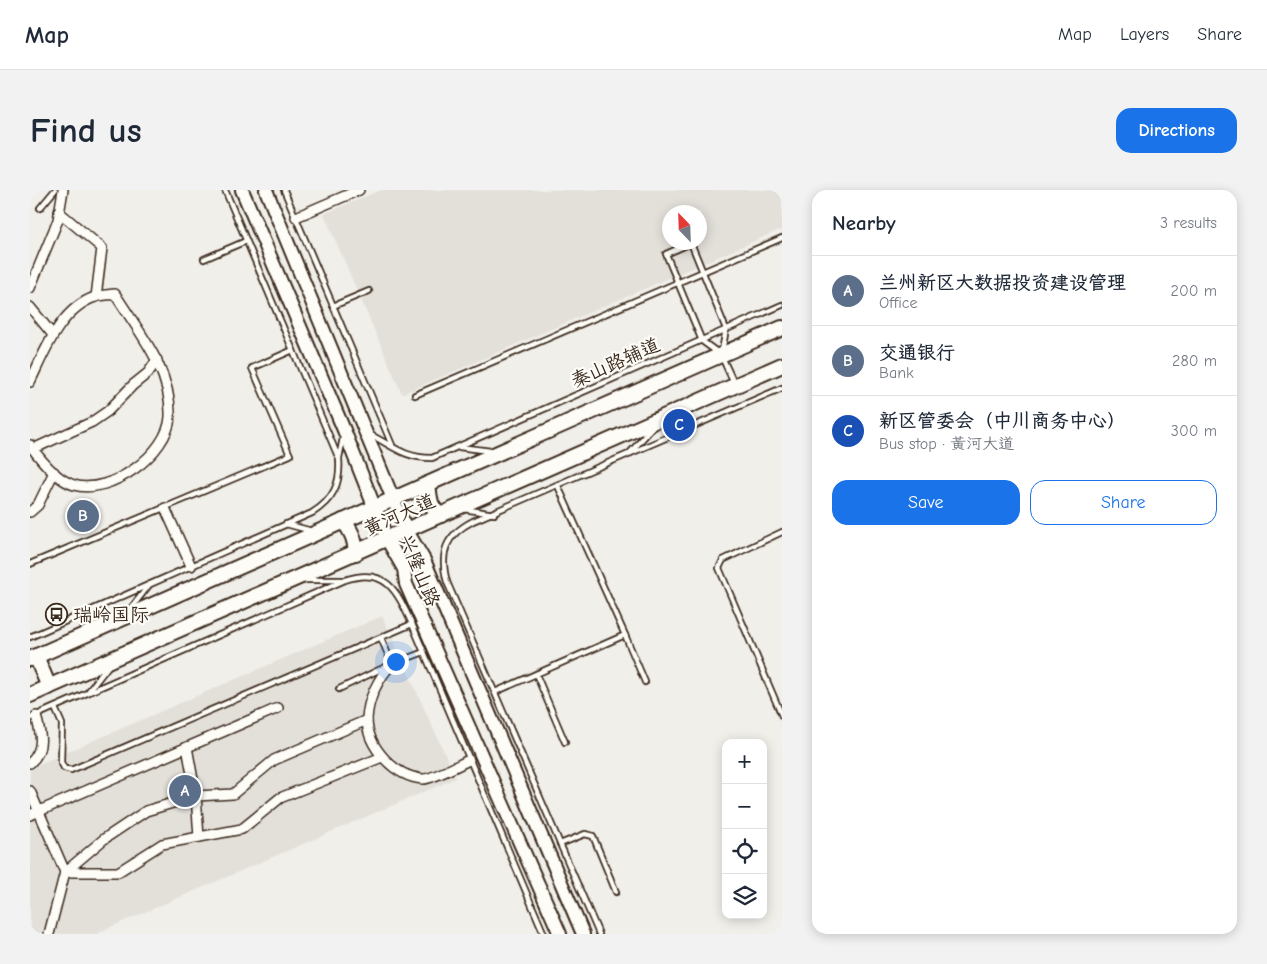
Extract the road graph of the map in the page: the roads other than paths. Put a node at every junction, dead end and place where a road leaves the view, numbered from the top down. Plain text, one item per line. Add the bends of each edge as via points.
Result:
1 (54, 190) edge
2 (62, 190) edge
3 (225, 190) edge
4 (242, 190) edge
5 (266, 190) edge
6 (284, 190) edge
7 (360, 190) edge
8 (40, 208) dead end
9 (59, 212) junction
10 (296, 217) junction
11 (782, 238) edge
12 (246, 241) junction
13 (675, 250) edge
14 (694, 250) edge
15 (204, 259) dead end
16 (703, 272) junction
17 (678, 282) junction
18 (30, 288) edge
19 (370, 291) dead end
20 (96, 297) junction
21 (782, 305) edge
22 (333, 306) junction
23 (30, 307) edge
24 (782, 328) edge
25 (726, 329) junction
26 (53, 335) junction
27 (702, 341) junction
28 (293, 350) junction
29 (721, 355) junction
30 (157, 360) junction
31 (782, 365) edge
32 (30, 382) edge
33 (735, 386) junction
34 (782, 388) edge
35 (415, 395) dead end
36 (660, 419) junction
37 (344, 430) junction
38 (365, 432) junction
39 (392, 445) junction
40 (32, 447) edge
41 (459, 447) junction
42 (500, 452) junction
43 (627, 456) junction
44 (339, 459) junction
45 (378, 464) junction
46 (54, 472) junction
47 (360, 472) junction
48 (428, 484) junction
49 (558, 486) junction
50 (393, 499) junction
51 (165, 508) junction
52 (373, 508) junction
53 (458, 508) junction
54 (30, 512) edge
55 (494, 514) junction
56 (441, 515) junction
57 (343, 521) junction
58 (286, 524) junction
59 (407, 531) junction
60 (318, 532) junction
61 (782, 532) edge
62 (387, 540) junction
63 (356, 553) junction
64 (424, 560) junction
65 (30, 564) edge
66 (191, 566) junction
67 (404, 569) junction
68 (295, 580) junction
69 (345, 580) junction
70 (447, 582) junction
71 (150, 584) junction
72 (406, 584) junction
73 (440, 602) junction
74 (408, 615) junction
75 (124, 617) junction
76 (412, 624) junction
77 (625, 635) junction
78 (30, 636) edge
79 (381, 638) junction
80 (424, 652) junction
81 (33, 657) edge
82 (113, 659) junction
83 (392, 664) junction
84 (536, 674) junction
85 (645, 682) dead end
86 (49, 687) junction
87 (339, 689) dead end
88 (495, 692) junction
89 (87, 693) junction
90 (30, 696) edge
91 (55, 708) junction
92 (278, 708) dead end
93 (782, 716) edge
94 (33, 717) edge
95 (367, 720) junction
96 (565, 742) dead end
97 (187, 747) junction
98 (382, 757) junction
99 (469, 760) junction
100 (30, 763) edge
101 (30, 792) edge
102 (196, 796) junction
103 (34, 812) edge
104 (199, 837) junction
105 (560, 844) junction
106 (65, 872) junction
107 (616, 892) dead end
108 (49, 934) edge
109 (544, 934) edge
110 (560, 934) edge
111 (583, 934) edge
112 (599, 934) edge

1 - 8 lane
2 - 9 street
3 - 12 lane
4 - 37 street, 兴隆山路
5 - 38 street, 兴隆山路
6 - 10 lane
7 - 10 street
9 - 18 street
9 - 20 street via 102,248
10 - 22 lane
11 - 16 lane
12 - 15 lane
12 - 28 lane
13 - 17 lane via 666,254
14 - 16 lane
16 - 17 lane
16 - 25 lane
17 - 27 lane
17 - 35 lane
19 - 22 lane
20 - 26 street via 76,308
20 - 30 street via 115,294
21 - 25 lane, 秦山路辅道
22 - 39 lane
23 - 26 street
24 - 29 main road, 黄河大道
25 - 27 lane, 秦山路辅道
25 - 29 lane
26 - 32 street
27 - 29 lane
27 - 41 lane, 秦山路辅道
28 - 44 lane
28 - 51 lane via 252,368 290,455
29 - 33 lane
29 - 42 main road, 黄河大道
30 - 40 street via 148,373 108,411 92,422
30 - 46 street via 167,386 170,418 163,440 138,466 116,481 103,485 74,485
31 - 33 main road, 黄河大道
33 - 36 main road, 黄河大道
34 - 43 lane
36 - 43 lane
36 - 53 main road, 黄河大道
37 - 44 lane
37 - 47 street, 兴隆山路
38 - 39 lane, 秦山路辅道
38 - 45 street, 兴隆山路
39 - 41 lane, 秦山路辅道 via 400,453 416,458 432,458
40 - 46 street
41 - 42 lane
42 - 48 main road, 黄河大道
43 - 49 lane
44 - 58 lane via 338,485 332,496 312,513
45 - 47 street
45 - 50 street, 兴隆山路
46 - 54 street via 38,506
47 - 52 street, 兴隆山路
48 - 50 main road, 黄河大道
48 - 56 main road via 434,511
49 - 55 lane
49 - 77 lane
50 - 52 main road, 黄河大道
50 - 59 street, 兴隆山路
51 - 65 lane
51 - 66 street
52 - 57 main road, 黄河大道
52 - 62 street, 兴隆山路
53 - 55 lane
53 - 56 main road, 黄河大道
55 - 70 lane via 460,528 450,539 444,553 443,568
56 - 59 main road, 黄河大道
57 - 60 main road, 黄河大道
57 - 63 main road via 350,528
58 - 60 lane
58 - 66 lane
59 - 62 main road, 黄河大道
59 - 64 street, 兴隆山路
60 - 75 main road, 黄河大道
61 - 93 lane via 723,560 719,568
62 - 63 main road, 黄河大道
62 - 67 street, 兴隆山路
63 - 68 main road, 黄河大道
64 - 67 street
64 - 73 street, 兴隆山路
66 - 71 lane
67 - 72 street, 兴隆山路
68 - 69 lane
68 - 82 main road, 黄河大道
69 - 74 lane via 358,575 386,581 402,601
69 - 89 lane
70 - 73 lane
70 - 88 lane
71 - 75 lane
71 - 78 lane
72 - 74 lane
72 - 110 street, 兴隆山路
73 - 111 street, 兴隆山路
74 - 76 lane
75 - 81 main road, 黄河大道
76 - 79 lane
76 - 80 lane
77 - 84 lane
77 - 85 lane
79 - 83 lane
79 - 91 lane via 71,770 64,768 61,762 62,724
80 - 83 lane
80 - 99 lane
81 - 86 main road
82 - 86 main road, 黄河大道
82 - 89 lane
83 - 87 lane
83 - 95 street via 372,694
84 - 88 lane
84 - 96 lane
86 - 90 main road, 黄河大道
88 - 105 lane
89 - 91 lane
91 - 94 lane
92 - 97 street
94 - 100 street via 42,735 39,752
95 - 98 street
95 - 102 street via 274,760 233,794
97 - 102 street
97 - 103 street
98 - 99 street via 396,771 425,779
98 - 104 street via 280,798 242,830
99 - 109 lane
101 - 103 street
102 - 104 street
102 - 106 street via 146,812 104,838
103 - 106 street
104 - 106 street via 162,844 118,872
105 - 107 lane via 585,834 593,836
105 - 112 lane
106 - 108 street

